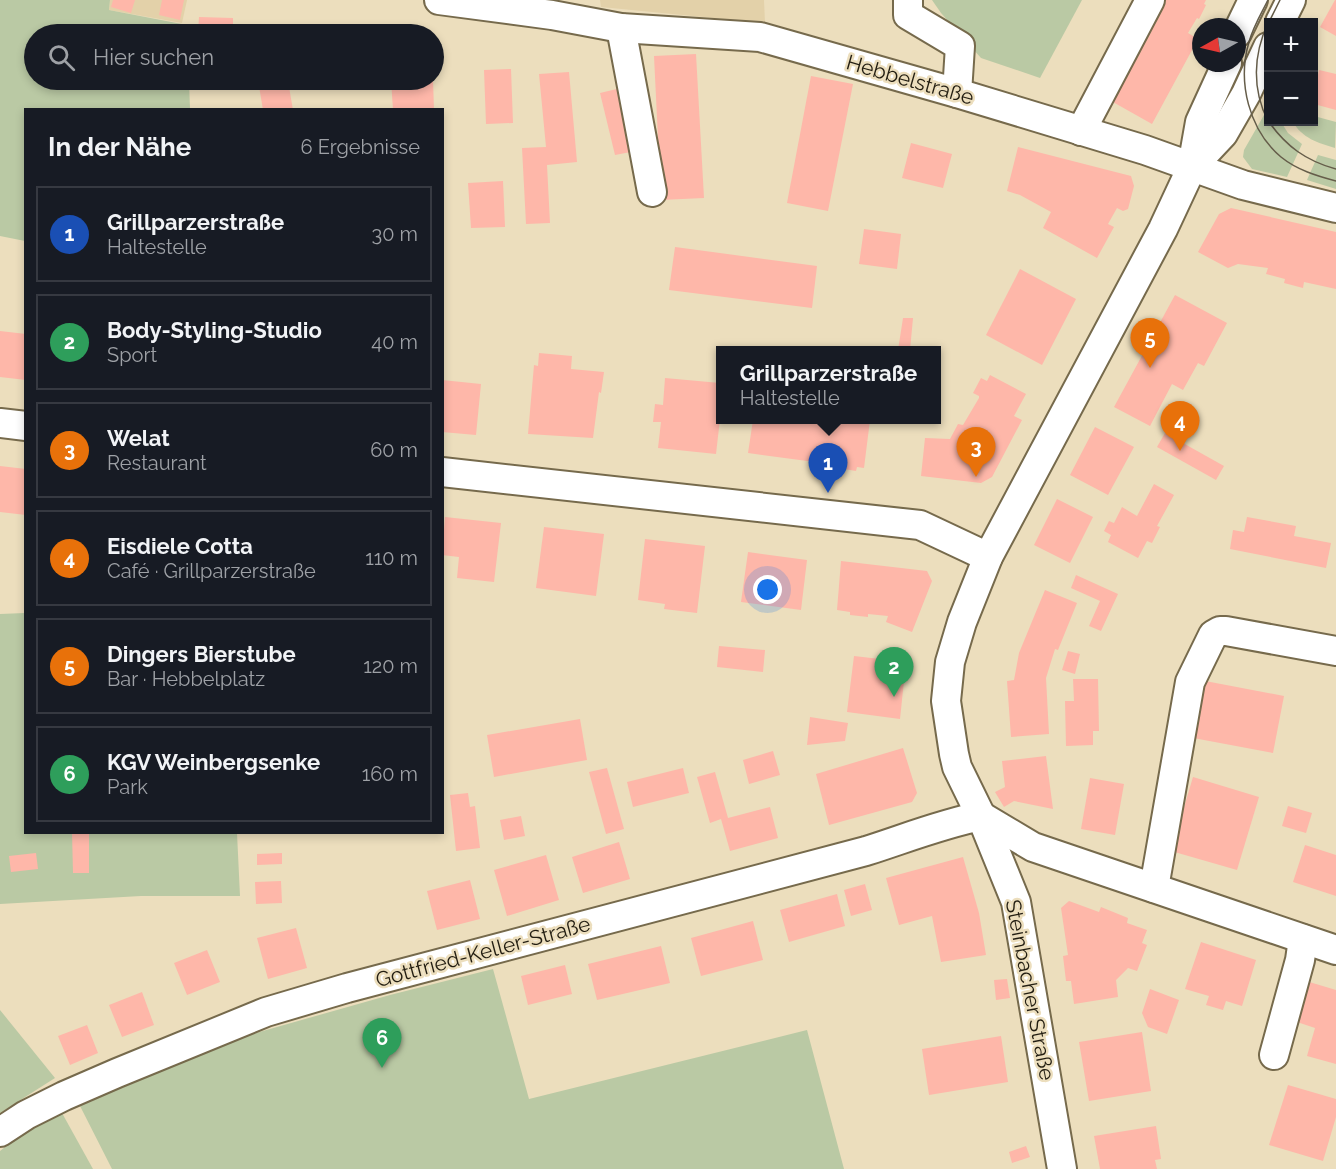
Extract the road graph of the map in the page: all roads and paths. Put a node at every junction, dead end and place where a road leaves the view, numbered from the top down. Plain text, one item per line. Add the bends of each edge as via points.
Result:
1 (439, 0) edge
2 (908, 0) edge
3 (1150, 0) edge
4 (1253, 0) edge
5 (1292, 0) edge
6 (522, 6) edge
7 (553, 7) edge
8 (1244, 18) edge
9 (1282, 18) edge
10 (621, 28) junction
11 (1264, 57) edge
12 (1223, 72) edge
13 (957, 93) junction
14 (1081, 131) junction
15 (1192, 167) junction
16 (652, 192) dead end
17 (1336, 208) edge
18 (0, 423) edge
19 (24, 426) edge
20 (444, 472) edge
21 (988, 557) junction
22 (1336, 651) edge
23 (981, 816) junction
24 (1154, 888) junction
25 (1303, 939) junction
26 (1336, 950) edge
27 (1274, 1054) dead end
28 (0, 1132) edge
29 (1062, 1169) edge

1 - 6 street, Hebbelstraße
2 - 13 street via 908,15 960,46
3 - 14 street
4 - 8 street
5 - 9 street
6 - 7 street, Hebbelstraße
7 - 10 street, Hebbelstraße
10 - 13 street, Hebbelstraße via 760,37
10 - 16 street
11 - 15 street via 1223,134
12 - 15 street via 1200,122
13 - 14 street, Hebbelstraße
14 - 15 street, Hebbelstraße
15 - 17 street, Hebbelstraße via 1243,185
15 - 21 street, Steinbacher Straße via 1163,229
18 - 19 street
20 - 21 street via 920,525
21 - 23 street, Steinbacher Straße via 950,662 946,701 957,767
22 - 24 street via 1226,631 1213,635 1190,682
23 - 24 street via 1033,847
23 - 28 street, Gottfried-Keller-Straße via 936,826 866,851 266,1012 64,1096
23 - 29 street, Steinbacher Straße via 1016,902
24 - 25 street
25 - 26 street
25 - 27 street

